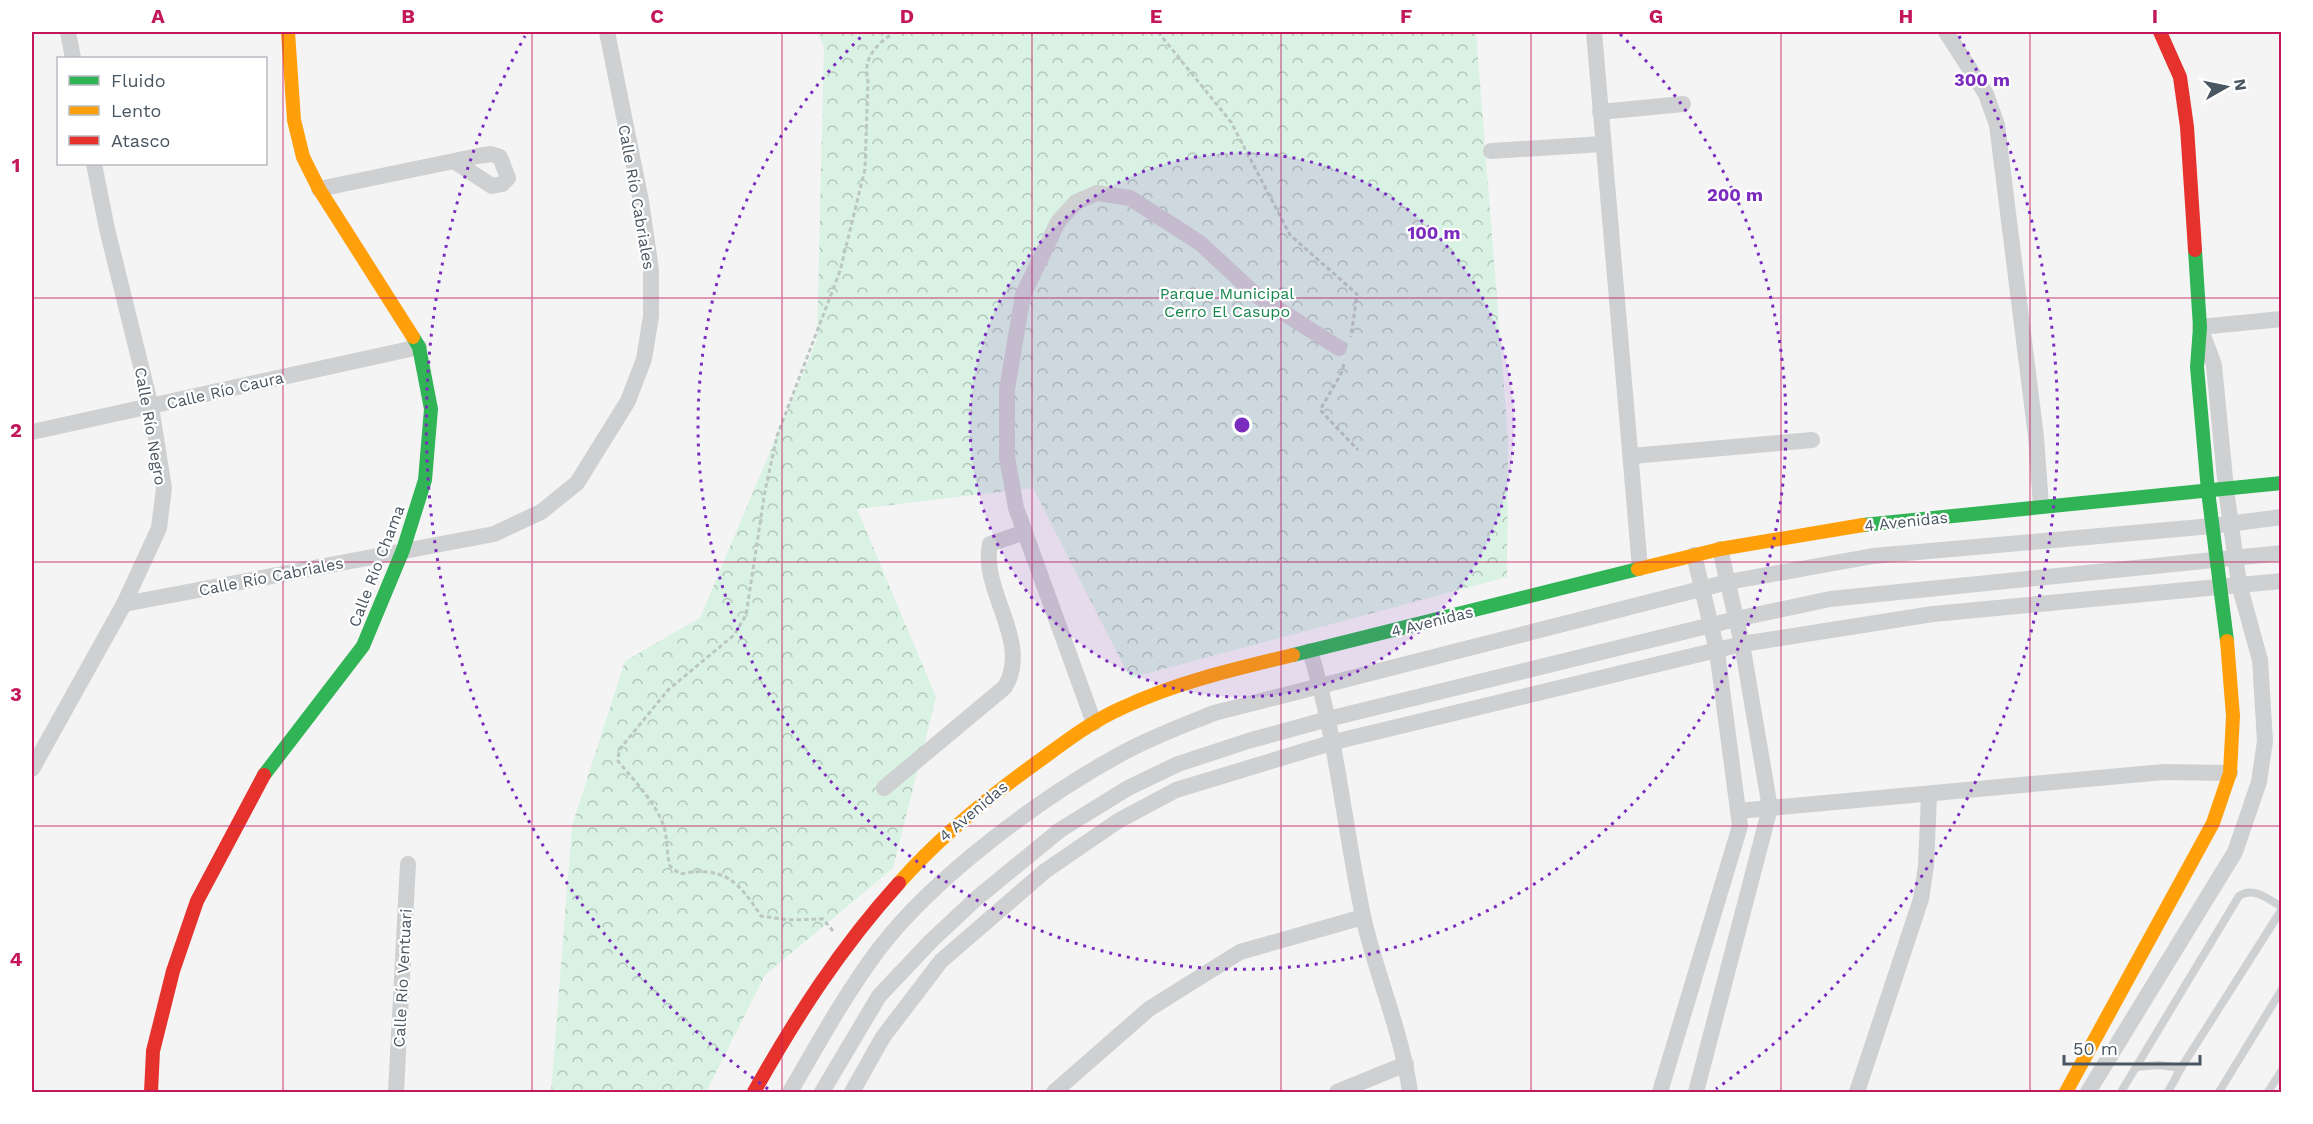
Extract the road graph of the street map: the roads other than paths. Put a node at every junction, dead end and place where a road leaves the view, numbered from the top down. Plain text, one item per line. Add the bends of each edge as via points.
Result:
1 (68, 32) edge
2 (288, 32) edge
3 (607, 32) edge
4 (1594, 32) edge
5 (1946, 32) edge
6 (2160, 32) edge
7 (73, 57) edge
8 (1683, 104) dead end
9 (1600, 112) junction
10 (1602, 144) junction
11 (1491, 152) dead end
12 (454, 161) dead end
13 (94, 165) edge
14 (319, 189) junction
15 (2282, 319) edge
16 (2200, 327) junction
17 (419, 347) junction
18 (1345, 348) road end
19 (151, 407) junction
20 (32, 432) edge
21 (1812, 440) dead end
22 (1632, 456) junction
23 (2282, 483) edge
24 (2226, 489) junction
25 (2208, 491) junction
26 (2041, 506) junction
27 (2282, 517) edge
28 (2231, 524) junction
29 (2212, 526) junction
30 (1025, 532) junction
31 (1720, 549) junction
32 (403, 550) junction
33 (2282, 553) edge
34 (1695, 555) junction
35 (2235, 558) junction
36 (2216, 560) junction
37 (1640, 568) junction
38 (2282, 580) edge
39 (1728, 582) junction
40 (2239, 584) junction
41 (2219, 587) junction
42 (1704, 589) junction
43 (124, 604) junction
44 (1736, 619) junction
45 (1713, 625) junction
46 (1742, 644) junction
47 (1310, 651) junction
48 (1717, 651) junction
49 (1320, 685) junction
50 (1328, 719) junction
51 (1094, 723) junction
52 (1334, 742) junction
53 (32, 769) edge
54 (2230, 773) junction
55 (884, 788) dead end
56 (1929, 795) junction
57 (1770, 808) junction
58 (1738, 811) junction
59 (408, 864) dead end
60 (2282, 908) edge
61 (1363, 916) junction
62 (2282, 989) edge
63 (1406, 1064) junction
64 (2136, 1067) junction
65 (2181, 1068) junction
66 (2282, 1070) edge
67 (151, 1092) edge
68 (396, 1092) edge
69 (754, 1092) edge
70 (790, 1092) edge
71 (822, 1092) edge
72 (852, 1092) edge
73 (1054, 1092) edge
74 (1337, 1092) edge
75 (1410, 1092) edge
76 (1660, 1092) edge
77 (1696, 1092) edge
78 (1857, 1092) edge
79 (2066, 1092) edge
80 (2088, 1092) edge
81 (2121, 1092) edge
82 (2168, 1092) edge
83 (2219, 1092) edge
84 (2268, 1092) edge

1 - 7 street
2 - 14 street, Calle Río Chama via 294,120 303,157
3 - 32 street, Calle Río Cabriales via 651,270 651,316 644,359 632,391 577,483 541,512 494,534
4 - 9 street
5 - 26 street via 1986,94 1997,125
6 - 16 street via 2180,77 2187,127
8 - 9 street
9 - 10 street
10 - 11 street
10 - 22 street
12 - 14 street
13 - 19 street, Calle Río Negro
14 - 17 street, Calle Río Chama
15 - 16 street
16 - 24 street via 2214,365
16 - 25 street via 2197,367
17 - 19 street, Calle Río Caura
17 - 32 street, Calle Río Chama via 431,409 425,480
18 - 30 street via 1256,295 1200,243 1130,198 1097,193 1076,202 1058,222 1023,295 1007,389 1007,458 1016,508
19 - 20 street, Calle Río Caura
19 - 43 street, Calle Río Negro via 164,488 159,528
21 - 22 street
22 - 37 street
23 - 24 street, 4 Avenidas
24 - 25 street, 4 Avenidas
24 - 28 street
25 - 26 street, 4 Avenidas
25 - 29 street
26 - 31 street, 4 Avenidas via 1853,526
27 - 28 street, 4 Avenidas
28 - 29 street, 4 Avenidas
28 - 35 street
29 - 36 street
29 - 39 street, 4 Avenidas via 1873,556
30 - 51 street
30 - 55 street via 1000,538 988,549 1014,654 1013,674 1005,687
31 - 34 street, 4 Avenidas
31 - 39 street
32 - 43 street, Calle Río Cabriales
32 - 67 street, Calle Río Chama via 363,646 260,780 197,901 173,971 156,1039
33 - 35 street
34 - 37 street, 4 Avenidas
34 - 42 street
35 - 36 street
35 - 40 street
36 - 41 street
36 - 44 street via 1830,599
37 - 47 street, 4 Avenidas
38 - 40 street
39 - 42 street, 4 Avenidas
39 - 44 street
40 - 41 street
40 - 80 street via 2260,660 2263,699 2265,741 2252,809 2235,852
41 - 46 street via 1933,614
41 - 54 street via 2233,705
42 - 45 street
42 - 49 street, 4 Avenidas
43 - 53 street, Calle Río Negro
44 - 45 street
44 - 46 street
45 - 48 street
45 - 50 street
46 - 48 street
46 - 57 street
47 - 49 street
47 - 51 street, 4 Avenidas via 1207,676 1155,694
48 - 52 street
48 - 58 street
49 - 50 street
49 - 70 street, 4 Avenidas via 1214,713 1161,734 1076,781 979,851 922,900 880,948 847,995
50 - 52 street
50 - 71 street via 1178,764 1128,788 1060,830 977,898 879,996
51 - 69 street, 4 Avenidas via 1002,785 953,825 883,898 844,946
52 - 61 street
52 - 72 street via 1176,790 1118,820 1045,871 941,961 882,1037
54 - 56 street via 2164,772
54 - 79 street via 2197,856
56 - 57 street
56 - 78 street via 1921,899
57 - 58 street
57 - 77 street
58 - 76 street via 1740,826
59 - 68 street, Calle Río Ventuari
60 - 64 lane via 2253,892 2239,897
60 - 65 lane
61 - 63 street
61 - 73 street via 1240,952 1149,1009
62 - 83 lane
63 - 74 street
63 - 75 street
64 - 65 lane
64 - 81 lane
65 - 82 lane
66 - 84 lane

